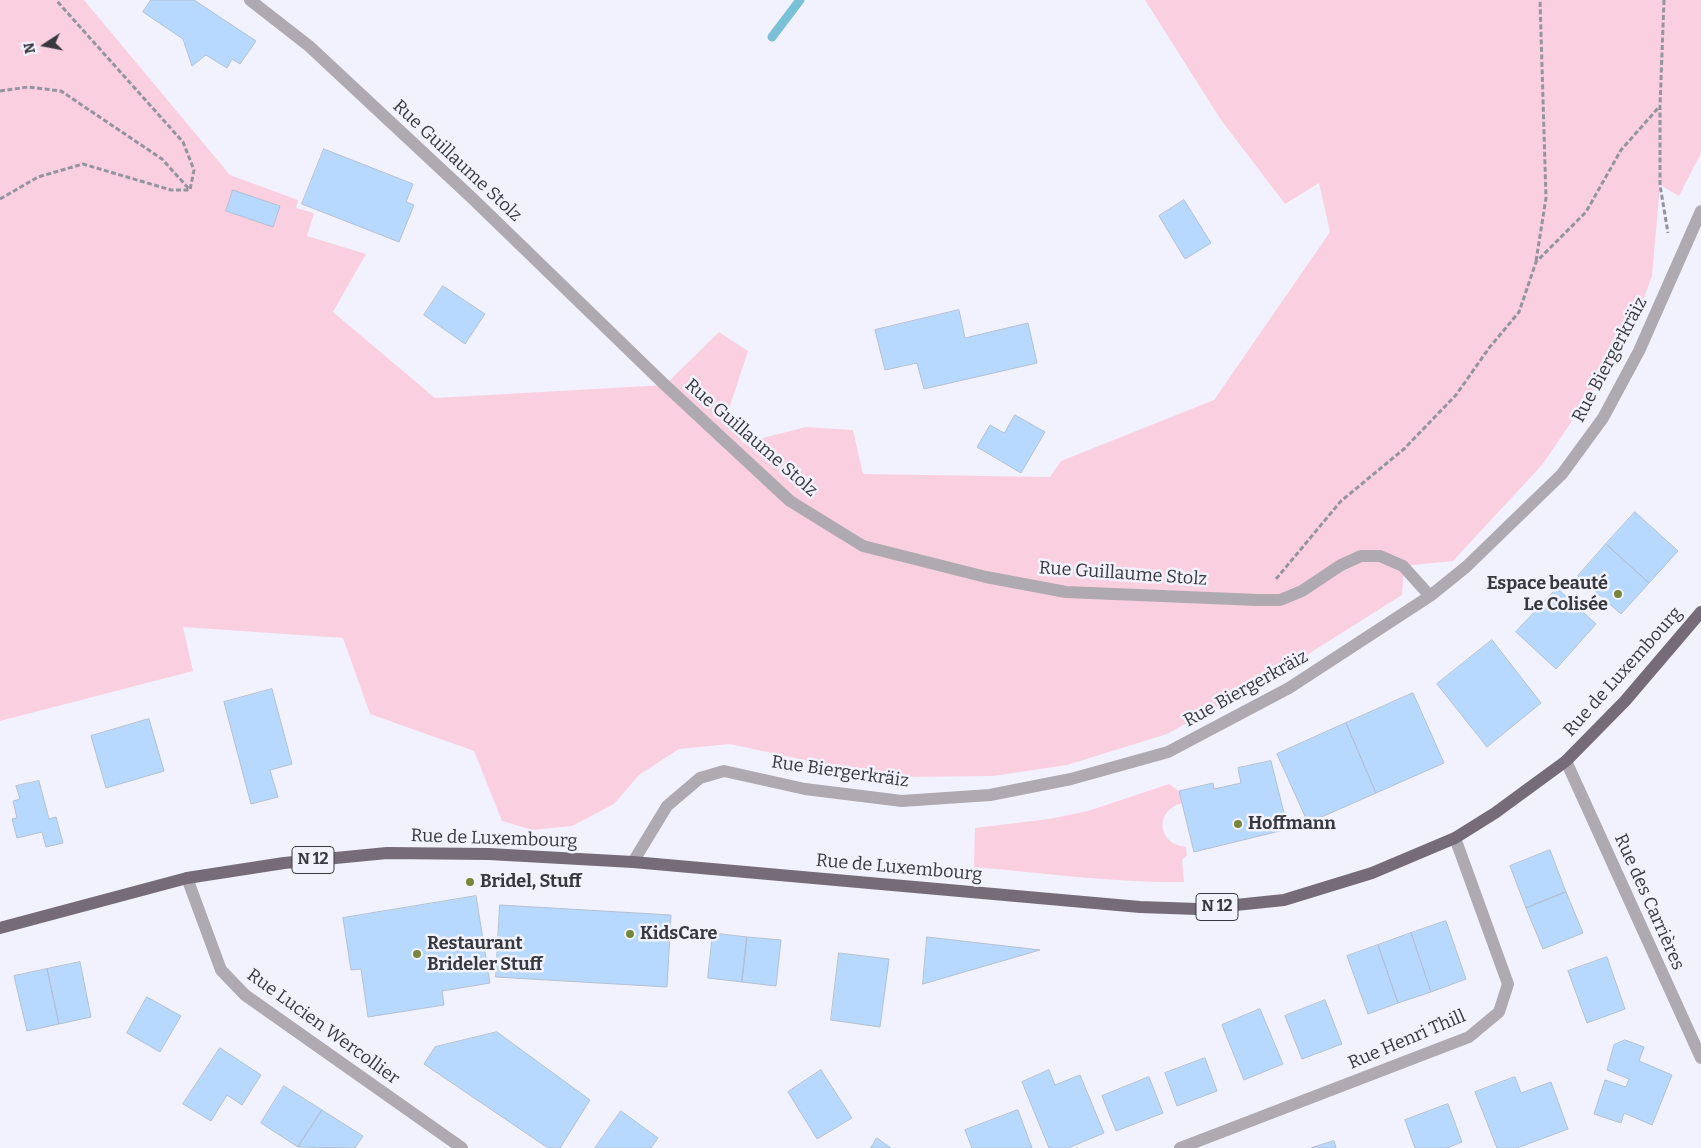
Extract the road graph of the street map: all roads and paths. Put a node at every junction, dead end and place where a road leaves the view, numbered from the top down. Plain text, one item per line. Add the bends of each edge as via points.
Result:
1 (56, 0) edge
2 (250, 0) edge
3 (1540, 0) edge
4 (1664, 0) edge
5 (0, 91) edge
6 (1660, 106) junction
7 (190, 190) junction
8 (0, 199) edge
9 (1701, 211) edge
10 (1536, 262) junction
11 (1674, 271) junction
12 (1430, 596) junction
13 (1258, 600) junction
14 (1701, 612) edge
15 (1566, 761) junction
16 (1455, 838) junction
17 (633, 862) junction
18 (187, 878) junction
19 (0, 928) edge
20 (1701, 1058) edge
21 (462, 1148) edge
22 (1180, 1148) edge

1 - 7 path via 183,142 194,170
2 - 13 street, Rue Guillaume Stolz via 309,46 790,501 863,546 986,578 1066,592
3 - 10 path via 1546,198
4 - 6 path
5 - 7 path via 28,87 61,92 162,159
6 - 10 path via 1621,150 1586,212
6 - 11 path via 1660,185
7 - 8 path via 172,190 82,164 38,177
9 - 11 street, Rue Biergerkräiz
10 - 13 path via 1519,312 1456,395 1404,448 1341,501
11 - 12 street, Rue Biergerkräiz via 1639,351 1603,418 1562,474 1466,567
12 - 13 street, Rue Guillaume Stolz via 1404,566 1380,556 1360,556 1302,591 1280,600
12 - 17 street, Rue Biergerkräiz via 1289,688 1168,752 1071,780 990,796 902,801 805,789 724,771 700,778 667,806
14 - 15 main road, Rue de Luxembourg / N 12 via 1625,701
15 - 16 main road, Rue de Luxembourg / N 12
15 - 20 street, Rue des Carrières
16 - 17 main road, Rue de Luxembourg / N 12 via 1372,872 1284,900 1197,909 1140,907
16 - 22 street, Rue Henri Thill via 1508,984 1500,1012 1469,1037
17 - 18 main road, Rue de Luxembourg / N 12 via 489,854 387,853 284,863
18 - 19 main road, Rue de Luxembourg / N 12
18 - 21 street, Rue Lucien Wercollier via 221,970 245,995

